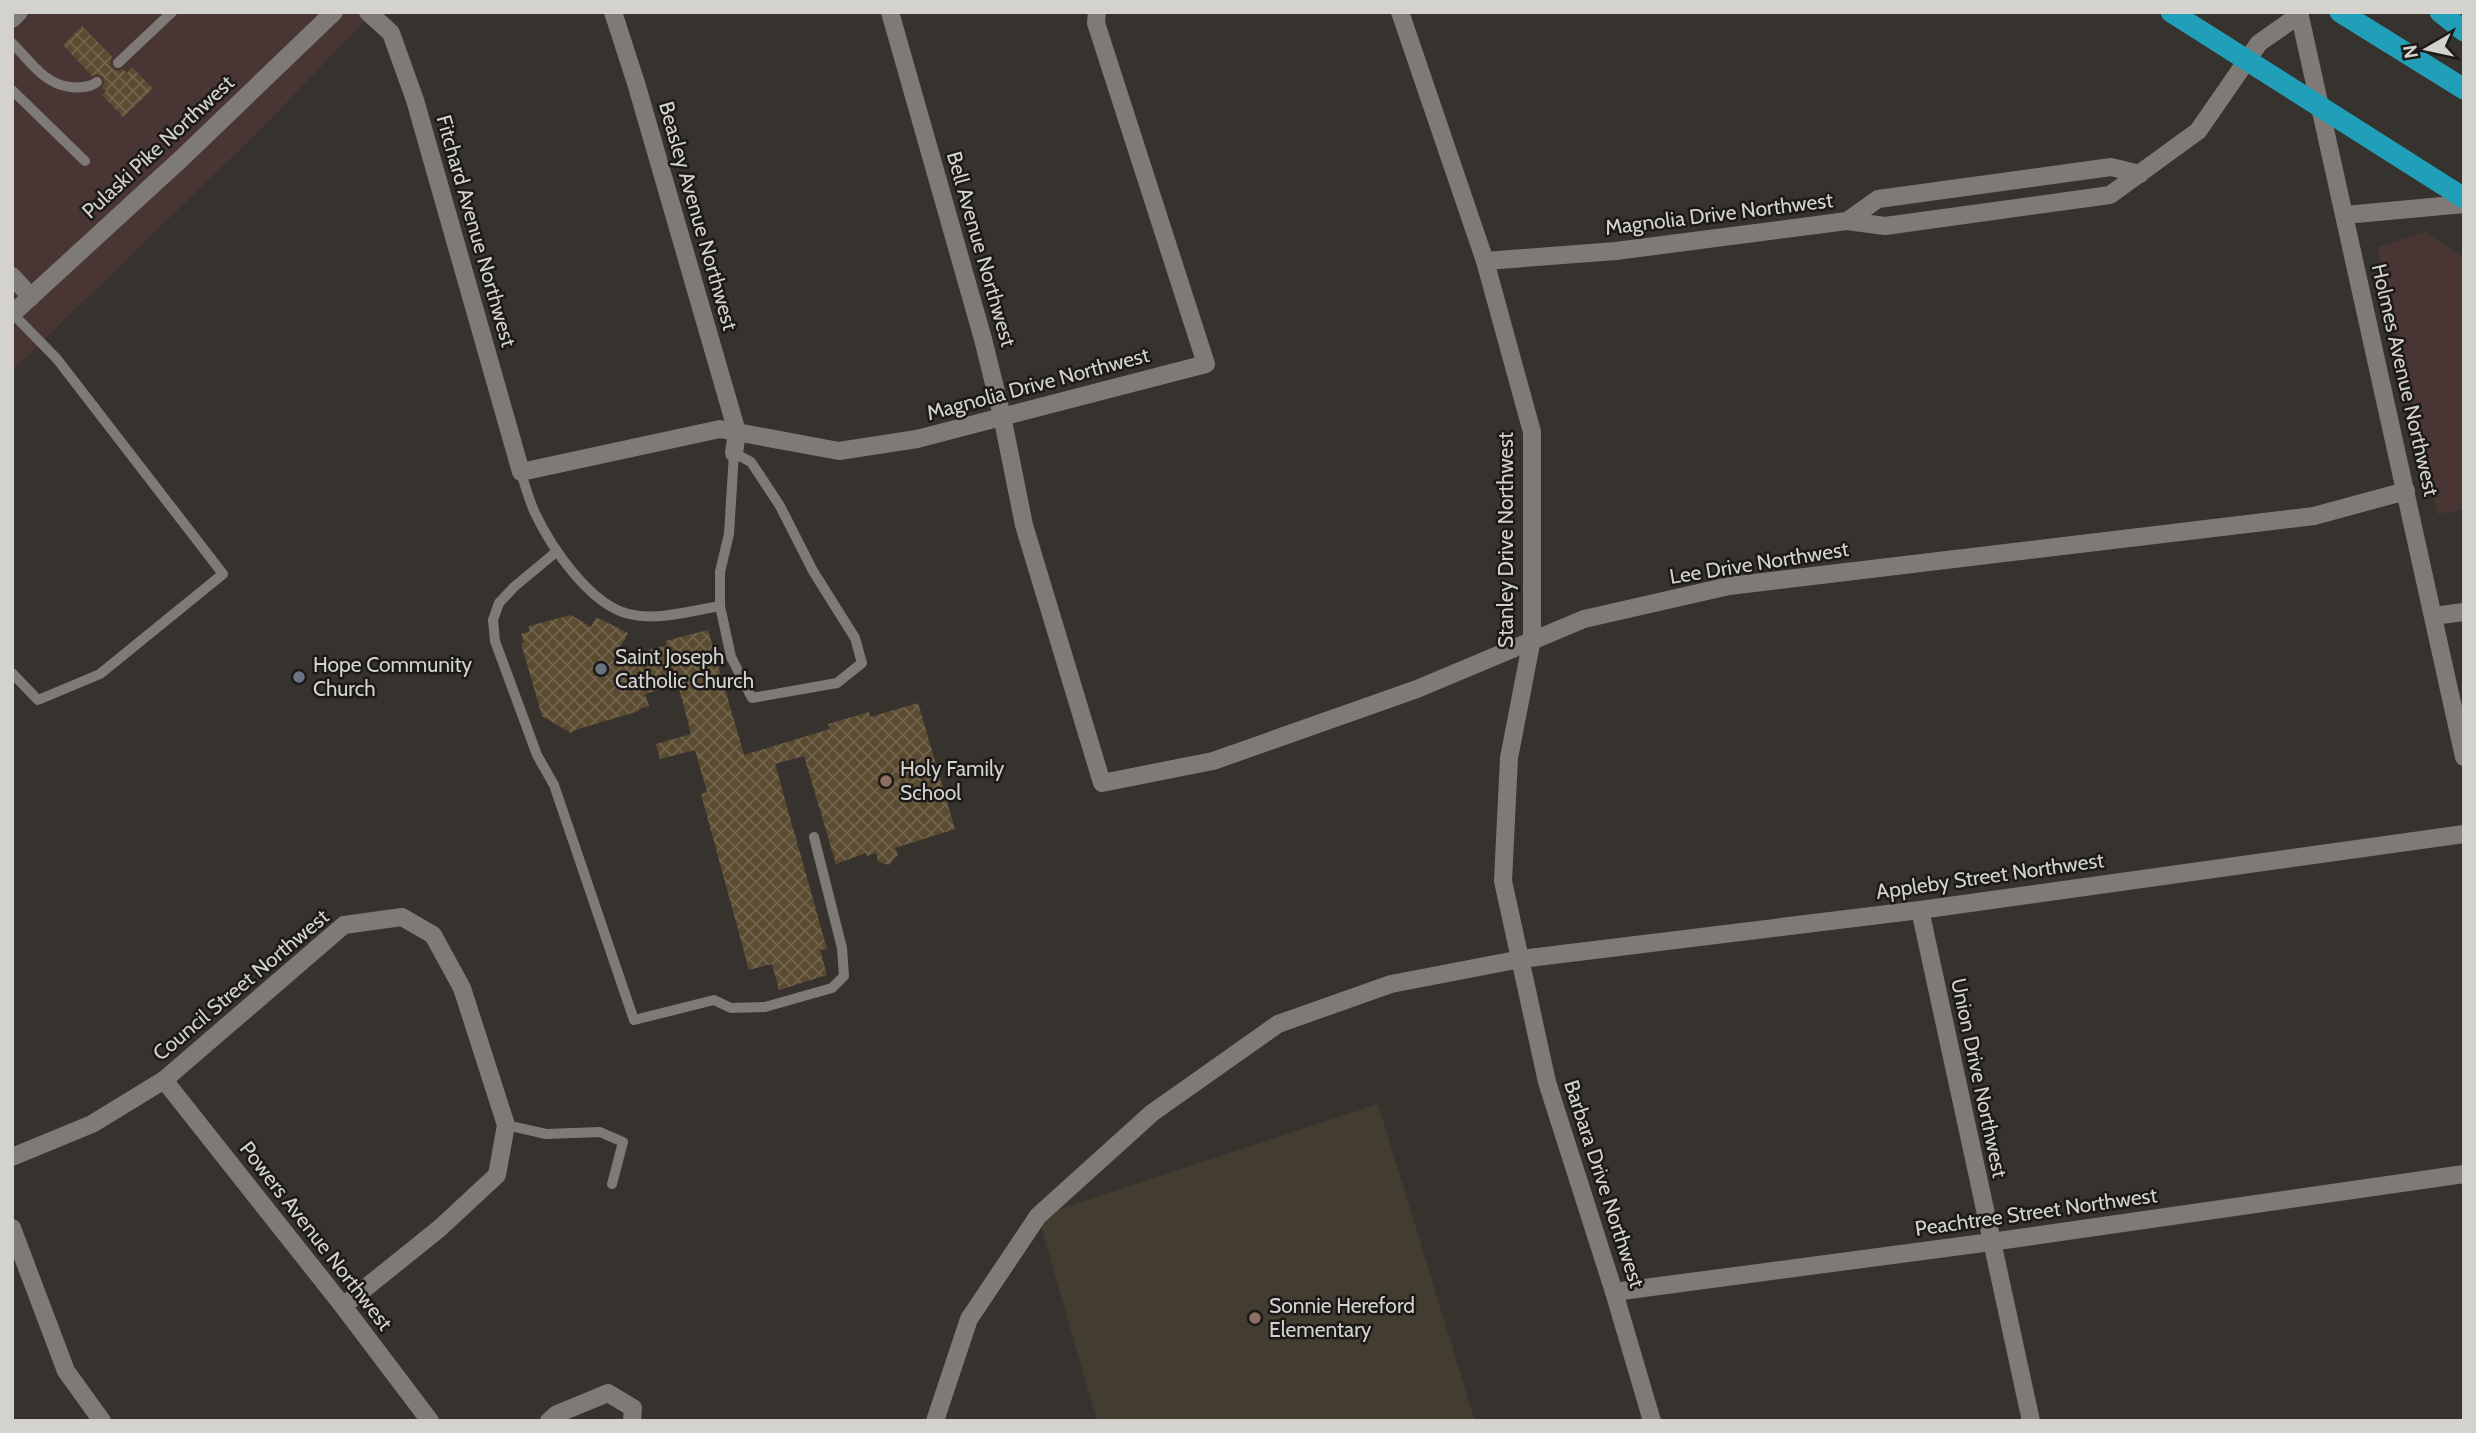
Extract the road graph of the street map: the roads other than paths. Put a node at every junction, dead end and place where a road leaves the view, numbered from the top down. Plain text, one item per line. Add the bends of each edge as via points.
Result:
1 (19, 12) edge
2 (172, 12) edge
3 (334, 12) edge
4 (368, 12) edge
5 (613, 12) edge
6 (890, 12) edge
7 (1097, 12) edge
8 (1400, 12) edge
9 (2162, 12) edge
10 (2171, 12) edge
11 (2340, 12) edge
12 (2440, 12) edge
13 (2299, 13) edge
14 (12, 19) edge
15 (2197, 29) junction
16 (2464, 31) edge
17 (12, 43) edge
18 (118, 63) dead end
19 (97, 82) dead end
20 (2464, 89) edge
21 (12, 90) edge
22 (85, 161) dead end
23 (2140, 174) junction
24 (2464, 198) edge
25 (2464, 204) edge
26 (2345, 215) junction
27 (1847, 221) junction
28 (1485, 261) junction
29 (12, 276) edge
30 (31, 297) junction
31 (13, 314) edge
32 (1002, 416) junction
33 (737, 432) junction
34 (734, 453) junction
35 (521, 472) junction
36 (2406, 491) junction
37 (556, 552) junction
38 (720, 606) junction
39 (2464, 612) edge
40 (2433, 616) junction
41 (1532, 639) junction
42 (12, 673) edge
43 (2464, 757) edge
44 (1102, 783) joint
45 (2464, 834) edge
46 (814, 837) dead end
47 (1920, 910) junction
48 (1521, 958) junction
49 (164, 1080) junction
50 (506, 1125) junction
51 (12, 1157) edge
52 (2464, 1174) edge
53 (612, 1184) dead end
54 (12, 1228) edge
55 (1991, 1241) junction
56 (1614, 1292) junction
57 (343, 1306) junction
58 (102, 1421) edge
59 (430, 1421) edge
60 (550, 1421) edge
61 (632, 1421) edge
62 (935, 1421) edge
63 (1652, 1421) edge
64 (2031, 1421) edge

1 - 14 street
2 - 18 lane
3 - 30 street, Pulaski Pike Northwest
4 - 35 street, Fitchard Avenue Northwest via 391,33 415,100
5 - 33 street, Beasley Avenue Northwest
6 - 32 street, Bell Avenue Northwest
7 - 32 street, Magnolia Drive Northwest via 1096,23 1206,364
8 - 28 street, Stanley Drive Northwest
9 - 15 highway
10 - 15 highway
11 - 20 highway
12 - 16 highway
13 - 23 street via 2259,43 2197,131
13 - 26 street, Holmes Avenue Northwest
15 - 24 highway
17 - 19 lane via 58,86 80,88
21 - 22 lane
23 - 27 street via 2110,195 1885,226
23 - 27 street, Magnolia Drive Northwest via 2110,167 1878,199
25 - 26 street
26 - 36 street, Holmes Avenue Northwest
27 - 28 street, Magnolia Drive Northwest via 1616,251
28 - 41 street, Stanley Drive Northwest via 1532,432
29 - 30 street
30 - 31 street, Pulaski Pike Northwest
31 - 42 lane via 57,359 223,574 100,674 37,700
32 - 33 street, Magnolia Drive Northwest via 916,439 839,451
32 - 44 street, Bell Avenue Northwest via 1024,525
33 - 34 street
33 - 35 street, Magnolia Drive Northwest via 720,429
34 - 38 lane
34 - 38 lane via 751,462 780,506 855,638 862,663 837,683 752,698 731,657
35 - 37 lane via 534,512
36 - 40 street, Holmes Avenue Northwest
36 - 41 street, Lee Drive Northwest via 2314,516 1729,586 1584,619
37 - 38 lane via 603,602 626,614 656,618
37 - 46 lane via 499,603 493,620 495,641 537,755 554,785 634,1020 714,1000 731,1008 765,1007 832,988 844,976 842,948
39 - 40 street
40 - 43 street, Holmes Avenue Northwest
41 - 44 street, Lee Drive Northwest via 1417,689 1213,761
41 - 48 street, Stanley Drive Northwest via 1509,758 1503,881
45 - 47 street, Appleby Street Northwest
47 - 48 street, Appleby Street Northwest
47 - 55 street, Union Drive Northwest
48 - 56 street, Barbara Drive Northwest via 1547,1082
48 - 62 street, Appleby Street Northwest via 1391,984 1278,1024 1152,1113 1038,1216 969,1319
49 - 50 street, Council Street Northwest via 344,925 402,916 433,935 463,988
49 - 51 street, Council Street Northwest via 92,1124
49 - 57 street, Powers Avenue Northwest
50 - 53 lane via 546,1134 600,1132 623,1142
50 - 57 street, Council Street Northwest via 497,1175
52 - 55 street, Peachtree Street Northwest
54 - 58 street via 66,1371
55 - 56 street, Peachtree Street Northwest
55 - 64 street, Union Drive Northwest
56 - 63 street, Barbara Drive Northwest
57 - 59 street, Powers Avenue Northwest
60 - 61 street via 608,1393 633,1408

